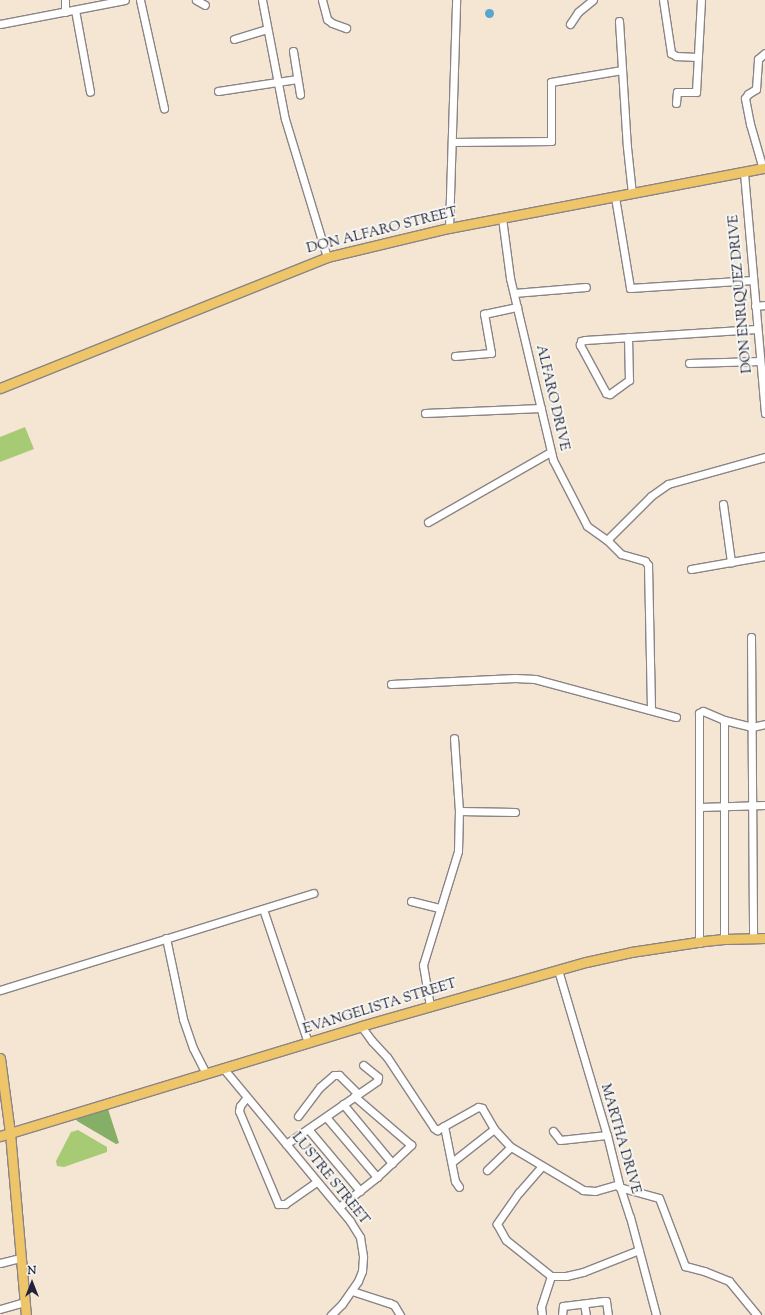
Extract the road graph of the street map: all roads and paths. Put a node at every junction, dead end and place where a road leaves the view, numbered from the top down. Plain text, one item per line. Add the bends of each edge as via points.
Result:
1 (66, 0) edge
2 (124, 0) edge
3 (140, 0) edge
4 (196, 0) edge
5 (262, 0) edge
6 (322, 0) edge
7 (456, 0) edge
8 (593, 0) edge
9 (664, 0) edge
10 (701, 0) edge
11 (205, 4) dead end
12 (75, 10) junction
13 (65, 12) junction
14 (619, 21) dead end
15 (0, 24) edge
16 (570, 24) dead end
17 (346, 28) dead end
18 (268, 29) junction
19 (234, 39) dead end
20 (293, 51) dead end
21 (765, 53) edge
22 (697, 57) junction
23 (622, 70) junction
24 (297, 79) junction
25 (277, 81) junction
26 (218, 91) dead end
27 (90, 92) dead end
28 (300, 94) dead end
29 (676, 103) dead end
30 (164, 108) dead end
31 (453, 142) junction
32 (764, 169) edge
33 (744, 173) junction
34 (632, 194) junction
35 (615, 197) junction
36 (502, 218) junction
37 (449, 228) junction
38 (327, 257) junction
39 (753, 280) junction
40 (586, 287) dead end
41 (514, 293) junction
42 (765, 305) edge
43 (755, 306) junction
44 (517, 307) junction
45 (757, 329) junction
46 (628, 338) junction
47 (455, 356) dead end
48 (760, 361) junction
49 (689, 363) dead end
50 (763, 374) edge
51 (0, 388) edge
52 (541, 408) junction
53 (425, 413) dead end
54 (765, 413) edge
55 (550, 452) junction
56 (765, 457) edge
57 (723, 504) dead end
58 (428, 522) dead end
59 (607, 540) junction
60 (765, 556) edge
61 (731, 562) junction
62 (691, 569) dead end
63 (751, 637) dead end
64 (391, 684) dead end
65 (651, 710) junction
66 (676, 717) dead end
67 (724, 720) junction
68 (765, 724) edge
69 (752, 728) junction
70 (454, 738) dead end
71 (752, 805) junction
72 (765, 805) edge
73 (725, 806) junction
74 (700, 807) junction
75 (459, 811) junction
76 (515, 812) dead end
77 (313, 893) dead end
78 (410, 901) dead end
79 (440, 908) junction
80 (263, 909) junction
81 (166, 938) junction
82 (753, 938) junction
83 (765, 938) edge
84 (724, 939) junction
85 (698, 943) junction
86 (558, 970) junction
87 (0, 990) edge
88 (430, 1006) junction
89 (361, 1026) junction
90 (308, 1042) junction
91 (0, 1058) edge
92 (363, 1065) dead end
93 (223, 1068) junction
94 (1, 1073) edge
95 (206, 1074) junction
96 (356, 1095) junction
97 (246, 1098) junction
98 (343, 1104) junction
99 (298, 1116) dead end
100 (326, 1117) junction
101 (444, 1126) junction
102 (308, 1129) junction
103 (494, 1129) junction
104 (553, 1131) dead end
105 (10, 1133) junction
106 (607, 1135) junction
107 (0, 1136) edge
108 (286, 1144) junction
109 (511, 1148) junction
110 (452, 1162) junction
111 (392, 1163) junction
112 (542, 1166) junction
113 (487, 1170) dead end
114 (377, 1177) junction
115 (316, 1182) junction
116 (619, 1186) junction
117 (459, 1188) dead end
118 (360, 1191) junction
119 (339, 1207) junction
120 (640, 1250) junction
121 (20, 1258) junction
122 (0, 1263) edge
123 (551, 1276) junction
124 (352, 1291) junction
125 (24, 1302) junction
126 (584, 1304) junction
127 (0, 1309) edge
128 (26, 1315) edge
129 (331, 1315) edge
130 (400, 1315) edge
131 (542, 1315) edge
132 (562, 1315) edge
133 (586, 1315) edge
134 (608, 1315) edge
135 (656, 1315) edge
136 (757, 1315) edge

1 - 13 street
2 - 12 street
3 - 30 street
4 - 11 street
5 - 18 street
6 - 17 street via 327,19
7 - 31 street
8 - 16 street via 578,12
9 - 22 street via 671,53 676,56
10 - 22 street
12 - 13 street
12 - 27 street
13 - 15 street
14 - 23 street
18 - 19 street
18 - 25 street
20 - 24 street
21 - 32 street via 758,59 756,90 745,98
22 - 29 street via 696,92 677,92
23 - 31 street via 551,82 551,141
23 - 34 street
24 - 25 street
24 - 28 street
25 - 26 street
25 - 38 street via 285,119
31 - 37 street
32 - 33 main road, DON ALFARO STREET
33 - 34 main road, DON ALFARO STREET
33 - 39 street, DON ENRIQUEZ DRIVE
34 - 35 main road, DON ALFARO STREET
35 - 36 main road, DON ALFARO STREET
35 - 39 street via 630,288
36 - 37 main road, DON ALFARO STREET
36 - 41 street, ALFARO DRIVE via 507,263
37 - 38 main road, DON ALFARO STREET
38 - 51 main road, DON ALFARO STREET
39 - 43 street, DON ENRIQUEZ DRIVE
40 - 41 street
41 - 44 street, ALFARO DRIVE
42 - 43 street
43 - 45 street, DON ENRIQUEZ DRIVE
44 - 47 street via 484,314 491,353
44 - 52 street, ALFARO DRIVE
45 - 46 street
45 - 48 street, DON ENRIQUEZ DRIVE
46 - 46 street via 629,380 610,394 606,394 579,343 585,340
48 - 49 street
48 - 50 street, DON ENRIQUEZ DRIVE
50 - 54 street, DON ENRIQUEZ DRIVE
52 - 53 street
52 - 55 street, ALFARO DRIVE
55 - 58 street
55 - 59 street, ALFARO DRIVE via 587,526
56 - 59 street via 668,484 651,496
57 - 61 street
59 - 65 street, ALFARO DRIVE via 621,554 645,561 648,565
60 - 61 street
61 - 62 street
63 - 69 street
64 - 65 street via 535,679
65 - 66 street
67 - 69 street
67 - 73 street
67 - 74 street via 703,711 699,713
68 - 69 street
69 - 71 street
70 - 75 street
71 - 72 street
71 - 73 street
71 - 82 street
73 - 74 street
73 - 84 street
74 - 85 street
75 - 76 street
75 - 79 street via 458,851
77 - 80 street
78 - 79 street
79 - 88 street via 423,965
80 - 81 street
80 - 90 street
81 - 87 street
81 - 95 street via 183,1019
82 - 83 main road, EVANGELISTA STREET
82 - 84 main road, EVANGELISTA STREET
84 - 85 main road, EVANGELISTA STREET
85 - 86 main road, EVANGELISTA STREET via 631,952
86 - 88 main road, EVANGELISTA STREET
86 - 106 street, MARTHA DRIVE
88 - 89 main road, EVANGELISTA STREET
89 - 90 main road, EVANGELISTA STREET
89 - 101 street via 387,1057 434,1128 437,1130
90 - 93 main road, EVANGELISTA STREET
91 - 94 main road
92 - 96 street via 378,1079
93 - 95 main road, EVANGELISTA STREET
93 - 97 street, LUSTRE STREET
94 - 105 main road
95 - 105 main road, EVANGELISTA STREET
96 - 98 street
96 - 99 street via 339,1075 334,1075 320,1087
96 - 111 street via 409,1143 410,1148
97 - 108 street, LUSTRE STREET
97 - 115 street via 239,1111 278,1204 284,1204
98 - 100 street
98 - 111 street
100 - 102 street
100 - 114 street
101 - 103 street via 478,1107 482,1108
101 - 110 street
102 - 108 street
102 - 118 street
103 - 109 street
103 - 110 street
104 - 106 street via 560,1140
105 - 107 main road, EVANGELISTA STREET
105 - 121 main road
106 - 116 street, MARTHA DRIVE
108 - 115 street, LUSTRE STREET
109 - 112 street
109 - 113 street
110 - 117 street via 455,1182
111 - 114 street
112 - 116 street via 583,1190 595,1191
112 - 123 street via 519,1192 497,1224 506,1240
114 - 118 street
115 - 119 street, LUSTRE STREET
116 - 120 street, MARTHA DRIVE
116 - 136 street via 659,1198 685,1266 729,1281
118 - 119 street
119 - 124 street, LUSTRE STREET via 350,1220 362,1242 362,1271
120 - 123 street via 583,1272
120 - 135 street, MARTHA DRIVE
121 - 122 street
121 - 125 main road
123 - 131 street via 541,1307
124 - 129 street, LUSTRE STREET
124 - 130 street via 394,1305
125 - 127 street
125 - 128 main road
126 - 132 street via 563,1306
126 - 133 street
126 - 134 street via 606,1301

